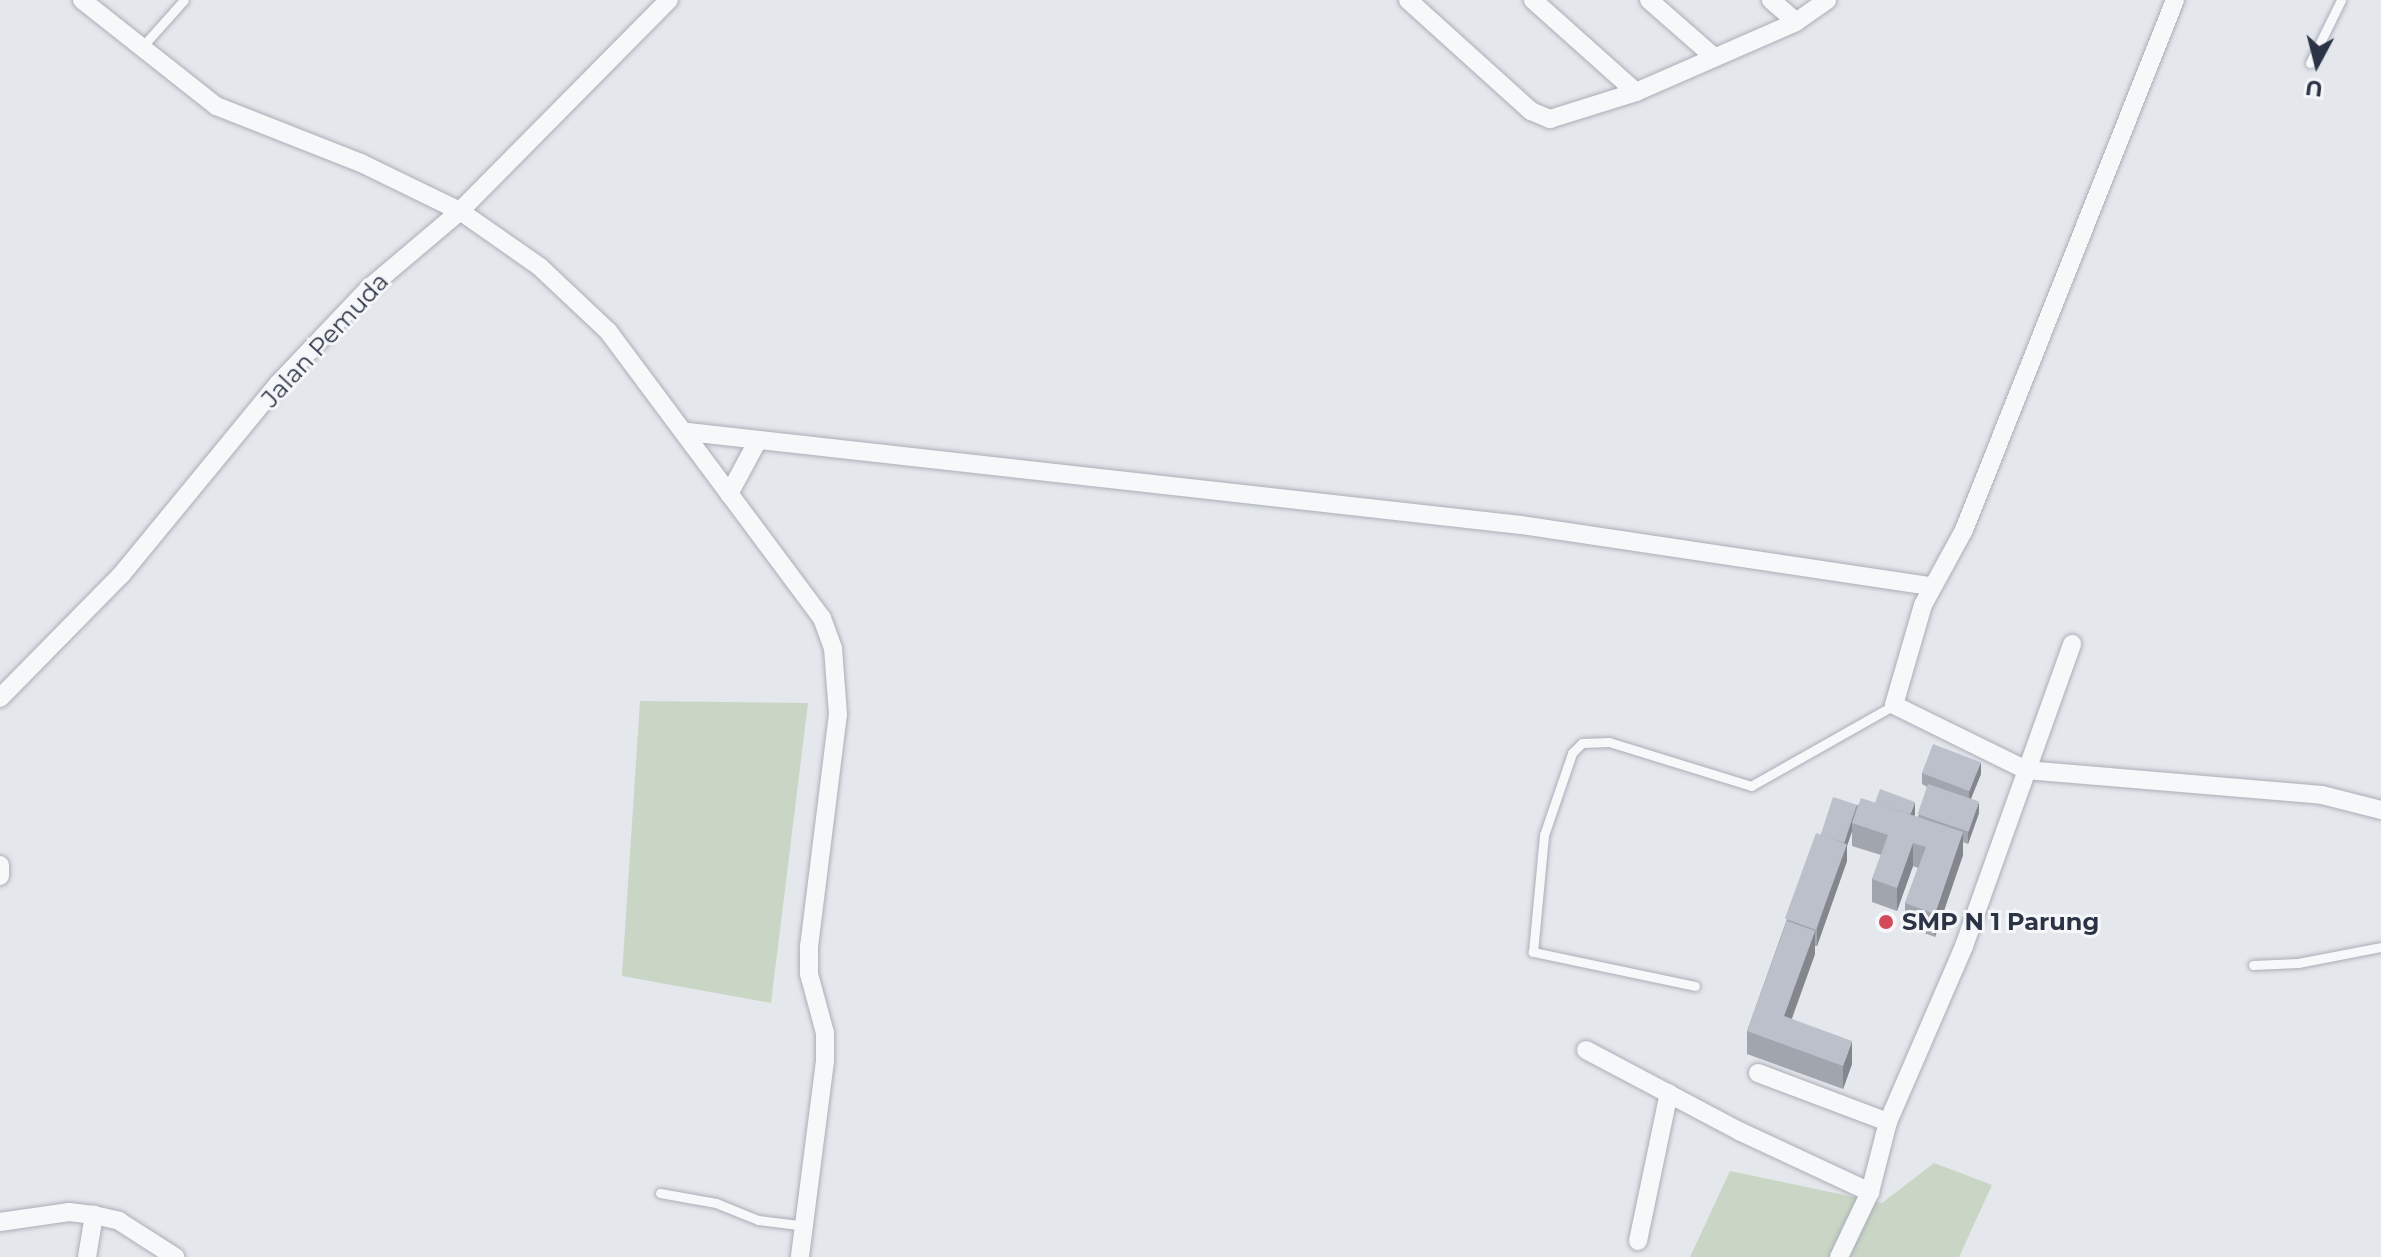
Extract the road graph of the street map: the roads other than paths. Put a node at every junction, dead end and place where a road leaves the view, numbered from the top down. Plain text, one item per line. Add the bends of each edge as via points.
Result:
1 (82, 0) edge
2 (184, 0) edge
3 (669, 0) edge
4 (1408, 0) edge
5 (1533, 0) edge
6 (1649, 0) edge
7 (1771, 0) edge
8 (1827, 0) edge
9 (2175, 0) edge
10 (2341, 0) edge
11 (1796, 22) junction
12 (140, 49) junction
13 (1714, 57) junction
14 (2310, 63) dead end
15 (1636, 92) junction
16 (460, 211) junction
17 (688, 432) junction
18 (757, 442) junction
19 (729, 494) junction
20 (1931, 586) junction
21 (2072, 644) dead end
22 (0, 698) edge
23 (1894, 705) junction
24 (2026, 770) junction
25 (2381, 810) edge
26 (0, 865) edge
27 (0, 876) edge
28 (2381, 947) edge
29 (2253, 965) dead end
30 (1695, 986) dead end
31 (1586, 1050) dead end
32 (1758, 1073) dead end
33 (1669, 1093) junction
34 (1888, 1122) junction
35 (1870, 1192) junction
36 (660, 1193) dead end
37 (94, 1215) junction
38 (0, 1222) edge
39 (807, 1226) junction
40 (1638, 1241) dead end
41 (87, 1257) edge
42 (175, 1257) edge
43 (800, 1257) edge
44 (1839, 1257) edge

1 - 12 street
2 - 12 lane
3 - 16 street, Jalan Pemuda
4 - 15 street via 1541,117 1560,118
5 - 15 street
6 - 13 street
7 - 11 street
8 - 11 street
9 - 20 street via 1964,530
10 - 14 lane
11 - 13 street
12 - 16 street via 216,106 361,163
13 - 15 street
16 - 17 street via 528,257 592,314
16 - 22 street, Jalan Pemuda via 369,288 278,384 121,575
17 - 18 street
17 - 19 street
18 - 19 street
18 - 20 street via 1521,525
19 - 39 street via 815,604 829,631 835,664 838,714 809,946 825,1061
20 - 23 street
21 - 24 street
23 - 24 street
23 - 30 lane via 1751,786 1609,742 1582,743 1572,753 1544,835 1533,952
24 - 25 street via 2322,795
24 - 34 street via 1964,946
26 - 27 street
28 - 29 lane via 2298,963
31 - 33 street
32 - 34 street
33 - 35 street
33 - 40 street
34 - 35 street
35 - 44 street
36 - 39 lane via 716,1203 758,1220
37 - 38 street via 69,1212
37 - 41 street
37 - 42 street via 119,1221
39 - 43 street

